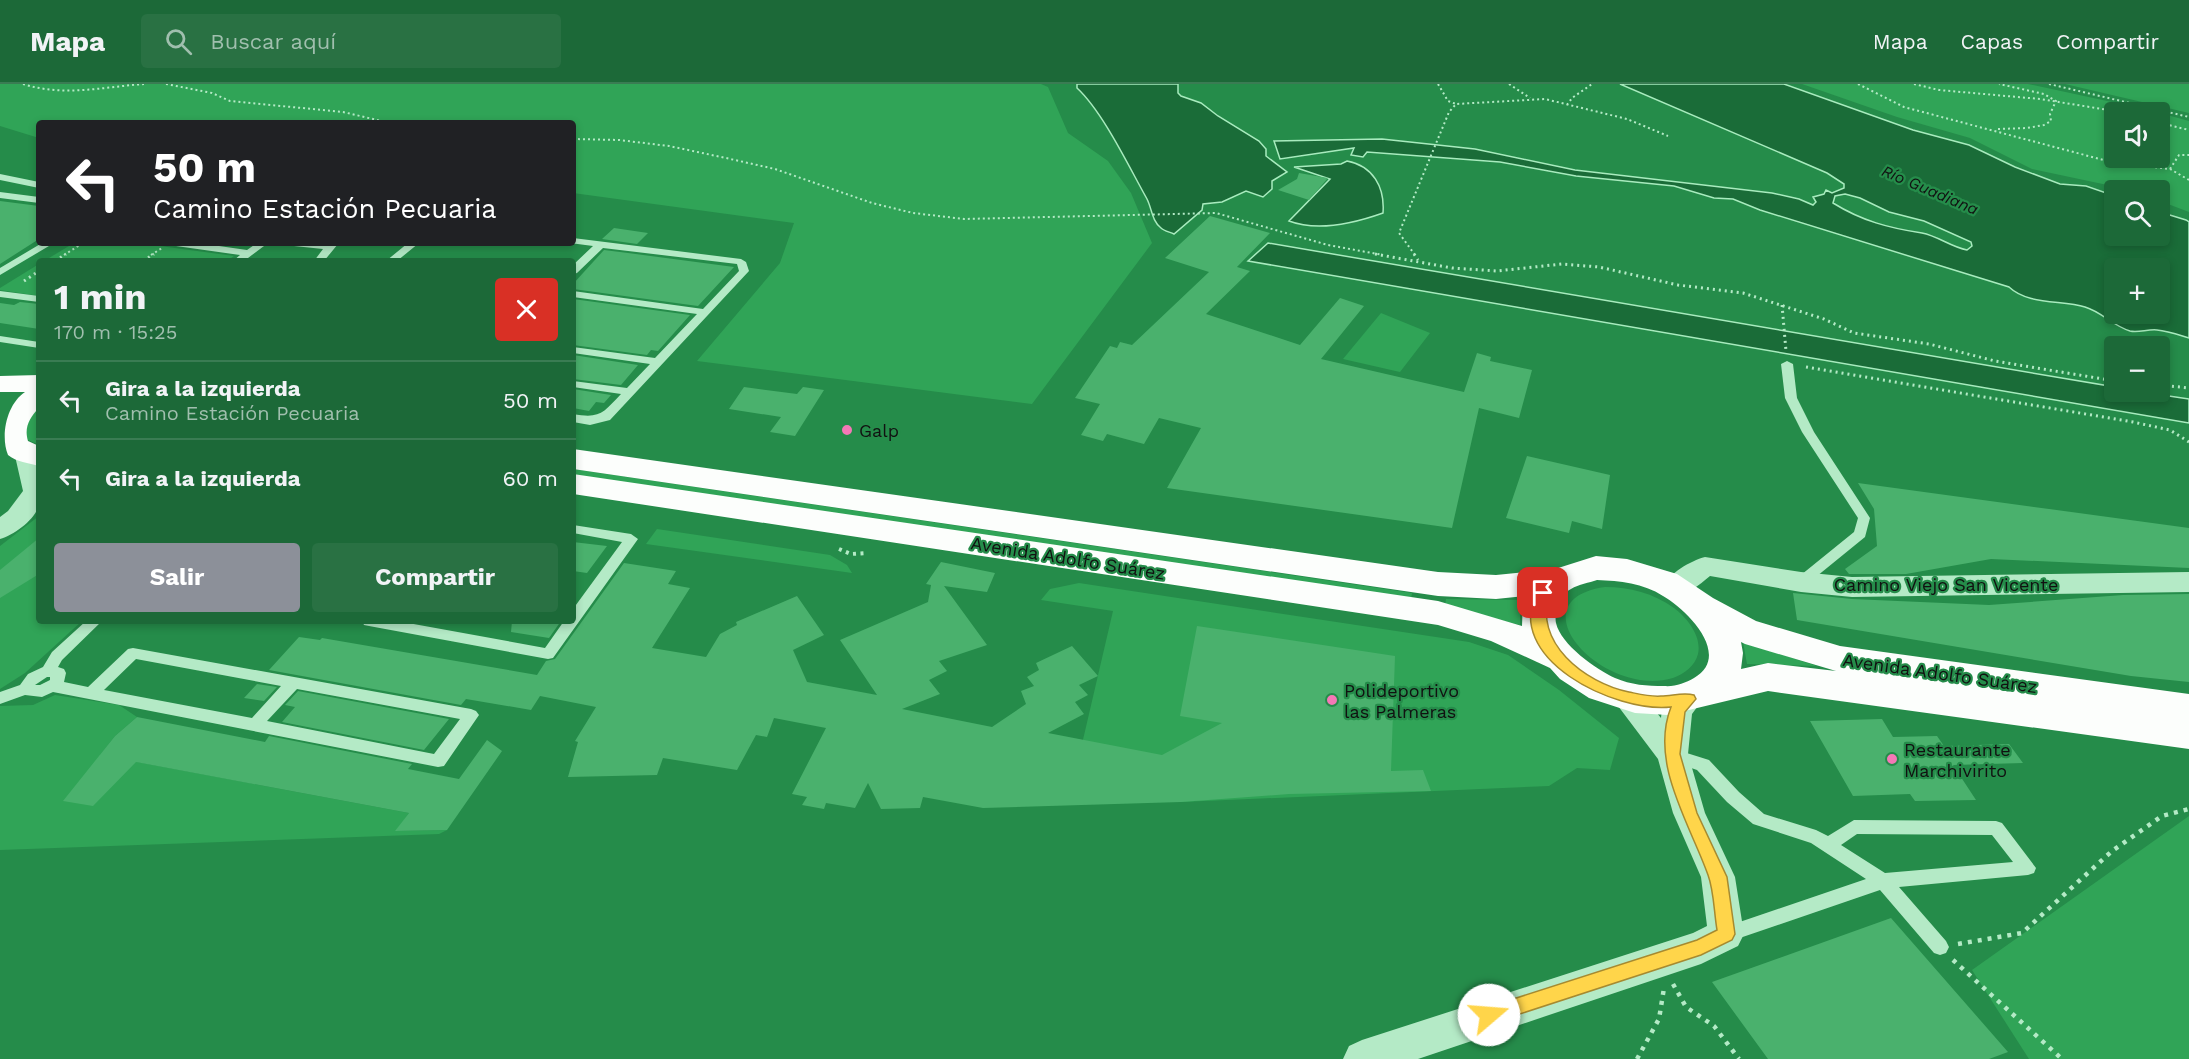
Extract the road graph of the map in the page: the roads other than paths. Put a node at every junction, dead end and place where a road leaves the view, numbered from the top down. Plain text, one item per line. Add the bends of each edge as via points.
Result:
1 (0, 177) edge
2 (36, 184) edge
3 (0, 195) edge
4 (36, 200) edge
5 (576, 241) edge
6 (600, 245) junction
7 (44, 246) edge
8 (198, 246) edge
9 (259, 246) edge
10 (410, 246) edge
11 (249, 253) junction
12 (242, 258) edge
13 (395, 258) edge
14 (576, 269) edge
15 (0, 272) edge
16 (0, 294) edge
17 (576, 294) edge
18 (36, 299) edge
19 (705, 312) junction
20 (0, 339) edge
21 (36, 345) edge
22 (576, 350) edge
23 (658, 362) junction
24 (1787, 364) road end
25 (36, 383) edge
26 (0, 384) edge
27 (576, 384) edge
28 (629, 392) junction
29 (36, 397) edge
30 (576, 419) edge
31 (1, 436) edge
32 (33, 456) edge
33 (576, 459) edge
34 (36, 476) edge
35 (576, 484) edge
36 (36, 492) edge
37 (0, 530) edge
38 (576, 530) edge
39 (1554, 581) junction
40 (1801, 582) junction
41 (2189, 582) edge
42 (1688, 596) junction
43 (580, 599) edge
44 (92, 624) edge
45 (385, 624) edge
46 (570, 624) edge
47 (1556, 657) junction
48 (50, 678) junction
49 (294, 682) junction
50 (92, 693) junction
51 (1698, 695) junction
52 (0, 698) edge
53 (1627, 698) junction
54 (2189, 709) edge
55 (255, 725) junction
56 (2189, 734) edge
57 (1672, 754) junction
58 (1829, 844) junction
59 (1883, 881) junction
60 (1726, 934) junction
61 (1940, 947) road end
62 (1362, 1059) edge

1 - 2 lane
3 - 4 lane
5 - 6 lane
6 - 14 lane
6 - 19 lane via 741,262 744,271
7 - 15 lane
8 - 11 lane
9 - 11 lane
10 - 13 lane
11 - 12 lane
16 - 18 lane
17 - 19 lane
19 - 23 lane
20 - 21 lane
22 - 23 lane
23 - 28 lane
24 - 40 lane via 1791,398 1808,432 1864,518 1860,534
25 - 26 highway
27 - 28 lane
28 - 30 lane via 606,417 590,421
29 - 31 highway via 15,412
31 - 32 highway via 13,452
32 - 34 street
33 - 39 highway, Avenida Adolfo Suárez via 1438,584 1496,587
35 - 47 highway, Avenida Adolfo Suárez via 1438,613 1502,631
36 - 37 street via 17,517
38 - 43 lane via 632,539
39 - 42 highway via 1573,572 1622,569 1641,573
39 - 47 highway via 1543,593 1538,623
40 - 41 street, Camino Viejo San Vicente via 1852,587
40 - 42 street, Camino Viejo San Vicente via 1705,566
42 - 51 highway via 1719,628 1727,651 1723,673
42 - 54 highway, Avenida Adolfo Suárez via 1745,631 1840,659
44 - 48 lane via 57,656
45 - 46 lane via 548,654
47 - 53 highway via 1600,688
48 - 50 lane
48 - 52 lane via 33,678 27,688
49 - 50 lane via 133,653
49 - 55 lane
49 - 55 lane via 471,715 438,761
50 - 55 lane
51 - 53 highway via 1659,702
51 - 56 highway, Avenida Adolfo Suárez via 1768,677
51 - 57 street via 1677,710
53 - 57 street
57 - 58 lane via 1703,765 1759,819
57 - 60 street via 1689,813 1718,877
58 - 59 lane
58 - 59 lane via 1854,828 1996,828 2028,868
59 - 60 lane
59 - 61 lane
60 - 62 street via 1665,966

